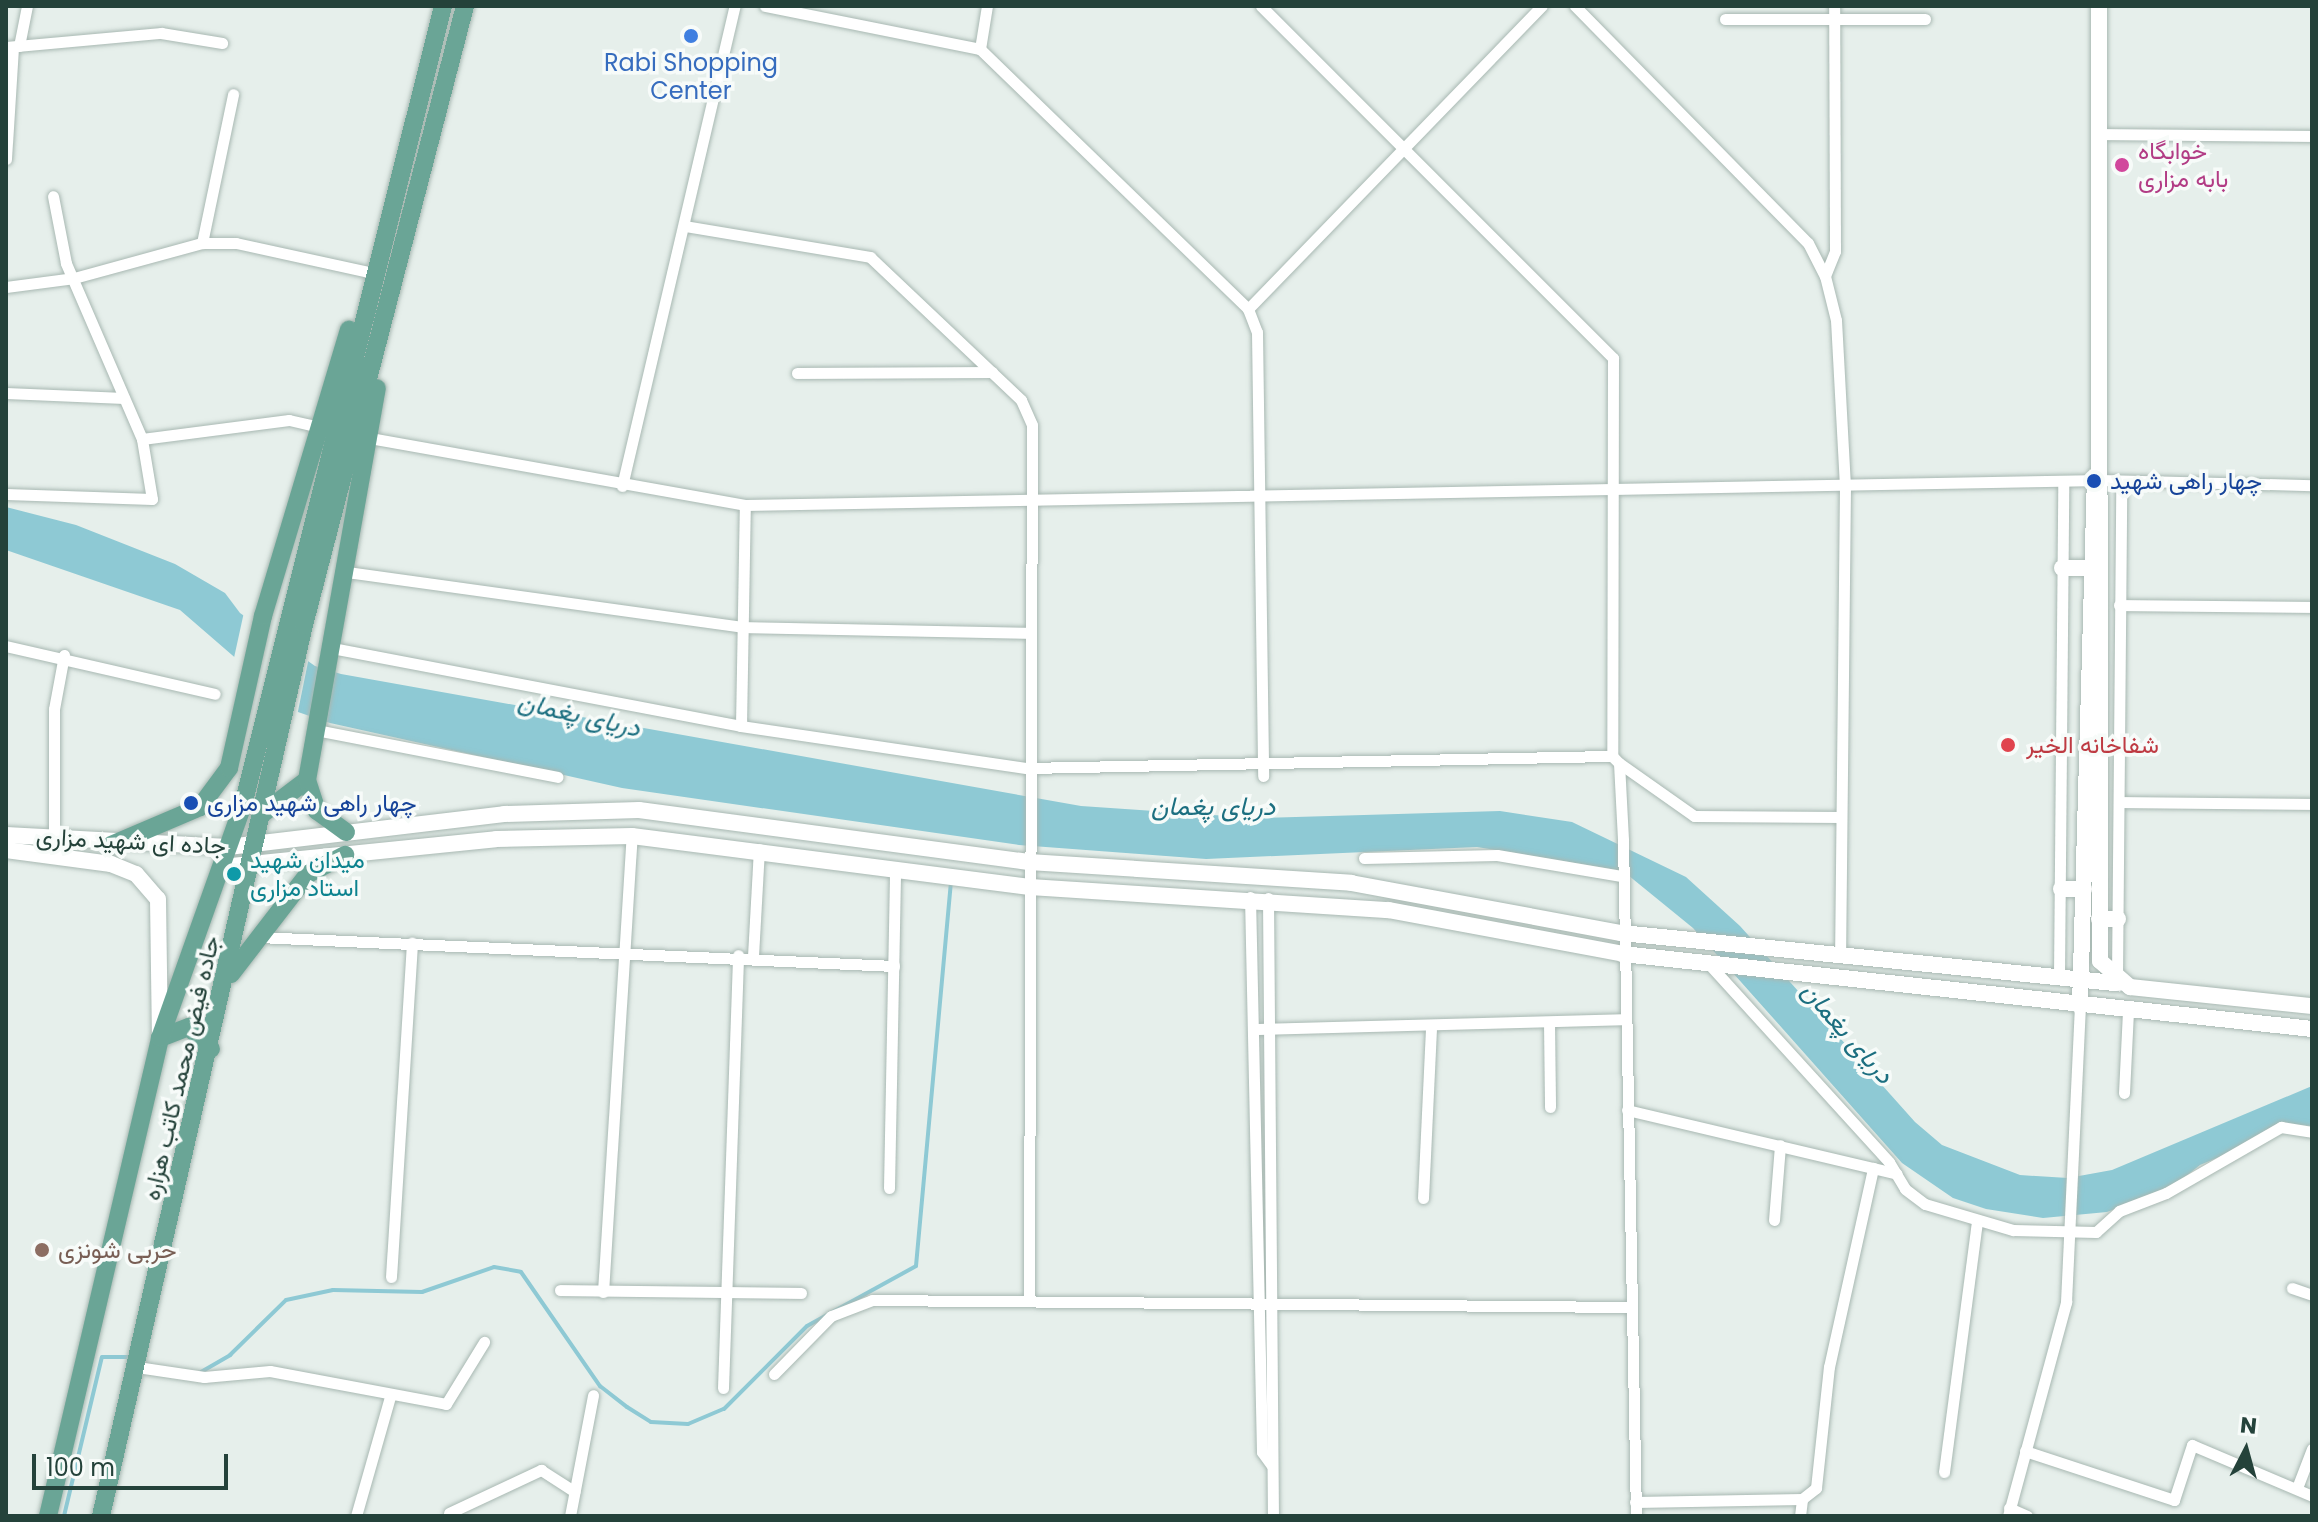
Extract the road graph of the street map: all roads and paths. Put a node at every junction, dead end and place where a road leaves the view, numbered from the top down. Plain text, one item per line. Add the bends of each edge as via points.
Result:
1 (27, 6) edge
2 (443, 6) edge
3 (465, 6) edge
4 (735, 6) edge
5 (765, 6) edge
6 (987, 6) edge
7 (1261, 6) edge
8 (1542, 6) edge
9 (1575, 6) edge
10 (2099, 6) edge
11 (1834, 12) edge
12 (1725, 19) dead end
13 (1925, 19) dead end
14 (222, 43) dead end
15 (13, 47) edge
16 (980, 49) junction
17 (233, 94) dead end
18 (2098, 134) junction
19 (2312, 136) edge
20 (407, 145) junction
21 (1402, 146) junction
22 (428, 154) junction
23 (6, 159) edge
24 (53, 196) dead end
25 (685, 226) junction
26 (202, 243) junction
27 (374, 273) junction
28 (1825, 276) junction
29 (74, 278) junction
30 (6, 287) edge
31 (1248, 309) junction
32 (992, 372) junction
33 (797, 373) dead end
34 (6, 393) edge
35 (124, 398) junction
36 (328, 429) junction
37 (365, 437) junction
38 (142, 439) junction
39 (2097, 480) junction
40 (2063, 481) junction
41 (2121, 481) junction
42 (2312, 485) edge
43 (622, 486) junction
44 (1845, 486) junction
45 (1611, 491) junction
46 (6, 494) edge
47 (1261, 494) junction
48 (1033, 498) junction
49 (745, 505) junction
50 (2105, 539) junction
51 (2123, 539) junction
52 (2062, 568) junction
53 (2087, 568) junction
54 (347, 572) junction
55 (2119, 605) junction
56 (2312, 607) edge
57 (295, 623) junction
58 (744, 627) junction
59 (1030, 633) junction
60 (6, 646) edge
61 (64, 655) junction
62 (331, 655) junction
63 (215, 694) dead end
64 (275, 713) junction
65 (316, 726) junction
66 (741, 726) junction
67 (1615, 760) junction
68 (1263, 761) junction
69 (1027, 768) junction
70 (1263, 776) dead end
71 (557, 777) dead end
72 (307, 780) junction
73 (2120, 802) junction
74 (2312, 804) edge
75 (262, 814) junction
76 (1841, 817) junction
77 (346, 832) junction
78 (6, 835) edge
79 (632, 836) junction
80 (54, 840) junction
81 (111, 845) junction
82 (256, 845) junction
83 (228, 847) junction
84 (759, 849) junction
85 (6, 850) edge
86 (345, 855) junction
87 (1364, 858) dead end
88 (1029, 862) junction
89 (251, 865) junction
90 (222, 867) junction
91 (895, 870) junction
92 (1621, 875) junction
93 (1030, 887) junction
94 (2061, 889) junction
95 (2084, 889) junction
96 (1250, 897) junction
97 (1268, 898) junction
98 (2099, 919) junction
99 (2118, 919) junction
100 (1622, 933) junction
101 (258, 937) junction
102 (412, 943) junction
103 (627, 951) junction
104 (1623, 954) junction
105 (738, 955) junction
106 (1840, 955) junction
107 (753, 956) junction
108 (1708, 963) junction
109 (894, 966) junction
110 (2059, 977) junction
111 (2082, 979) junction
112 (227, 980) junction
113 (2117, 983) junction
114 (2080, 1006) junction
115 (2312, 1006) edge
116 (2128, 1010) junction
117 (1626, 1019) junction
118 (1549, 1022) junction
119 (1431, 1026) junction
120 (1254, 1029) junction
121 (1272, 1029) junction
122 (2312, 1029) edge
123 (160, 1038) junction
124 (211, 1049) junction
125 (2124, 1093) dead end
126 (1550, 1107) dead end
127 (1627, 1110) junction
128 (2312, 1132) edge
129 (1780, 1145) junction
130 (1873, 1168) junction
131 (1897, 1174) junction
132 (889, 1188) dead end
133 (1423, 1198) dead end
134 (1774, 1220) dead end
135 (1977, 1220) junction
136 (2074, 1235) junction
137 (391, 1277) dead end
138 (2292, 1288) dead end
139 (560, 1290) dead end
140 (603, 1292) junction
141 (801, 1293) dead end
142 (2312, 1295) edge
143 (727, 1297) junction
144 (1029, 1298) junction
145 (1260, 1305) junction
146 (1277, 1305) junction
147 (1632, 1307) junction
148 (484, 1342) dead end
149 (137, 1367) junction
150 (774, 1374) dead end
151 (723, 1388) dead end
152 (593, 1395) dead end
153 (390, 1397) junction
154 (2312, 1449) edge
155 (2025, 1451) junction
156 (1272, 1466) junction
157 (1944, 1472) dead end
158 (2297, 1488) junction
159 (575, 1492) junction
160 (2312, 1496) edge
161 (1802, 1499) junction
162 (1635, 1502) junction
163 (2009, 1512) edge
164 (449, 1513) dead end
165 (48, 1516) edge
166 (101, 1516) edge
167 (356, 1516) edge
168 (570, 1516) edge
169 (1273, 1516) edge
170 (1636, 1516) edge
171 (1800, 1516) edge
172 (2027, 1516) edge

1 - 15 street
2 - 20 main road
3 - 22 main road
4 - 25 street via 705,111
5 - 16 street
6 - 16 street
7 - 21 street
8 - 21 street
9 - 28 street via 1808,243
10 - 18 main road
11 - 12 street
11 - 13 street
11 - 28 street via 1835,251
14 - 15 street via 161,33
15 - 23 street
16 - 31 street
17 - 26 street
18 - 19 street
18 - 39 main road
20 - 22 main road
20 - 27 main road
21 - 31 street
21 - 45 street via 1613,358
22 - 37 main road via 381,345
24 - 29 street
25 - 32 street via 870,257
25 - 43 street
26 - 27 street via 236,243
26 - 29 street
27 - 36 main road
28 - 44 street via 1836,320
29 - 30 street
29 - 35 street
31 - 47 street via 1257,332
32 - 33 street
32 - 48 street via 1021,400 1032,425
34 - 35 street
35 - 38 street
36 - 37 street
36 - 38 street via 289,420
36 - 57 main road
36 - 81 main road via 263,616 244,707 217,791 163,827
37 - 43 street
37 - 54 main road
37 - 57 main road
38 - 46 street via 151,501
39 - 40 street
39 - 41 street
39 - 50 main road
39 - 53 main road
40 - 44 street
40 - 52 street
41 - 42 street
41 - 51 street
43 - 49 street
44 - 45 street
44 - 76 street
45 - 47 street
45 - 67 street
47 - 48 street
47 - 68 street
48 - 49 street
48 - 59 street
49 - 58 street
50 - 51 main road
50 - 98 main road
51 - 55 street
52 - 53 main road
52 - 94 street
53 - 95 main road
54 - 58 street
54 - 62 main road
55 - 56 street
55 - 73 street
57 - 64 main road
58 - 59 street
58 - 66 street
59 - 69 street
60 - 61 street
61 - 63 street
61 - 80 street via 54,709
62 - 65 main road
62 - 66 street
64 - 75 main road, جاده فیض محمد کاتب هزاره
64 - 83 main road
65 - 71 street
65 - 72 main road
66 - 69 street
67 - 68 street
67 - 76 street via 1694,816
67 - 92 street
68 - 69 street
68 - 70 street
69 - 88 street
72 - 75 main road
72 - 77 main road via 317,811
73 - 74 street
73 - 99 street
75 - 82 main road, جاده فیض محمد کاتب هزاره
76 - 106 street
77 - 82 main road, جاده ای شهید مزاری
77 - 88 main road, جاده ای شهید مزاری via 504,814 639,810
78 - 80 main road, جاده ای شهید مزاری
79 - 84 main road
79 - 86 main road via 496,839
79 - 103 street
80 - 81 main road, جاده ای شهید مزاری
81 - 83 main road, جاده ای شهید مزاری
82 - 83 main road, جاده ای شهید مزاری
82 - 89 main road, جاده فیض محمد کاتب هزاره
83 - 90 main road
84 - 91 main road
84 - 107 street
85 - 123 main road, جاده ای شهید مزاری via 111,864 136,874 158,899
86 - 89 main road
86 - 101 main road via 308,874
87 - 92 street via 1497,855
88 - 93 street
88 - 100 main road, جاده ای شهید مزاری via 1351,883
89 - 90 main road
89 - 112 main road, جاده فیض محمد کاتب هزاره
90 - 123 main road
91 - 93 main road
91 - 109 street
92 - 100 street
93 - 96 main road
93 - 144 street
94 - 95 main road
94 - 110 street
95 - 111 main road
96 - 97 main road
96 - 120 street
97 - 104 main road via 1389,910
97 - 121 street
98 - 99 main road
98 - 113 main road via 2100,961
99 - 113 street
100 - 104 street
100 - 106 main road, جاده ای شهید مزاری
101 - 102 street
101 - 112 main road
102 - 103 street
102 - 137 street
103 - 105 street
103 - 140 street
104 - 108 main road
104 - 117 street
105 - 107 street
105 - 143 street
106 - 110 main road, جاده ای شهید مزاری
107 - 109 street
108 - 114 main road
108 - 131 street
109 - 132 street
110 - 111 main road, جاده ای شهید مزاری
111 - 113 main road, جاده ای شهید مزاری
111 - 114 main road
112 - 124 main road, جاده فیض محمد کاتب هزاره
113 - 115 main road, جاده ای شهید مزاری
114 - 116 main road
114 - 136 street
116 - 122 main road
116 - 125 street
117 - 118 street
117 - 127 street
118 - 119 street
118 - 126 street
119 - 121 street
119 - 133 street
120 - 121 street
120 - 145 street
121 - 146 street
123 - 124 main road via 189,1027
123 - 165 main road
124 - 149 main road, جاده فیض محمد کاتب هزاره
127 - 129 street
127 - 147 street
128 - 136 street via 2281,1127 2166,1193 2119,1211 2096,1232
129 - 130 street
129 - 134 street
130 - 131 street
130 - 161 street via 1829,1367 1816,1488
131 - 135 street via 1925,1204
135 - 136 street
135 - 157 street
136 - 155 street via 2066,1302
138 - 142 street
139 - 140 street
140 - 143 street
141 - 143 street
143 - 151 street
144 - 145 street
144 - 150 street via 852,1304 813,1330
145 - 146 street
145 - 156 street via 1262,1452
146 - 147 street
146 - 156 street
147 - 162 street
148 - 153 street via 446,1404
149 - 153 street via 204,1377 270,1371
149 - 166 main road, جاده فیض محمد کاتب هزاره
152 - 159 street
153 - 167 street
154 - 158 street
155 - 158 street via 2174,1500 2192,1445
155 - 163 street
156 - 169 street
158 - 160 street
159 - 164 street via 541,1470
159 - 168 street
161 - 162 street
161 - 171 street
162 - 170 street
163 - 172 street

